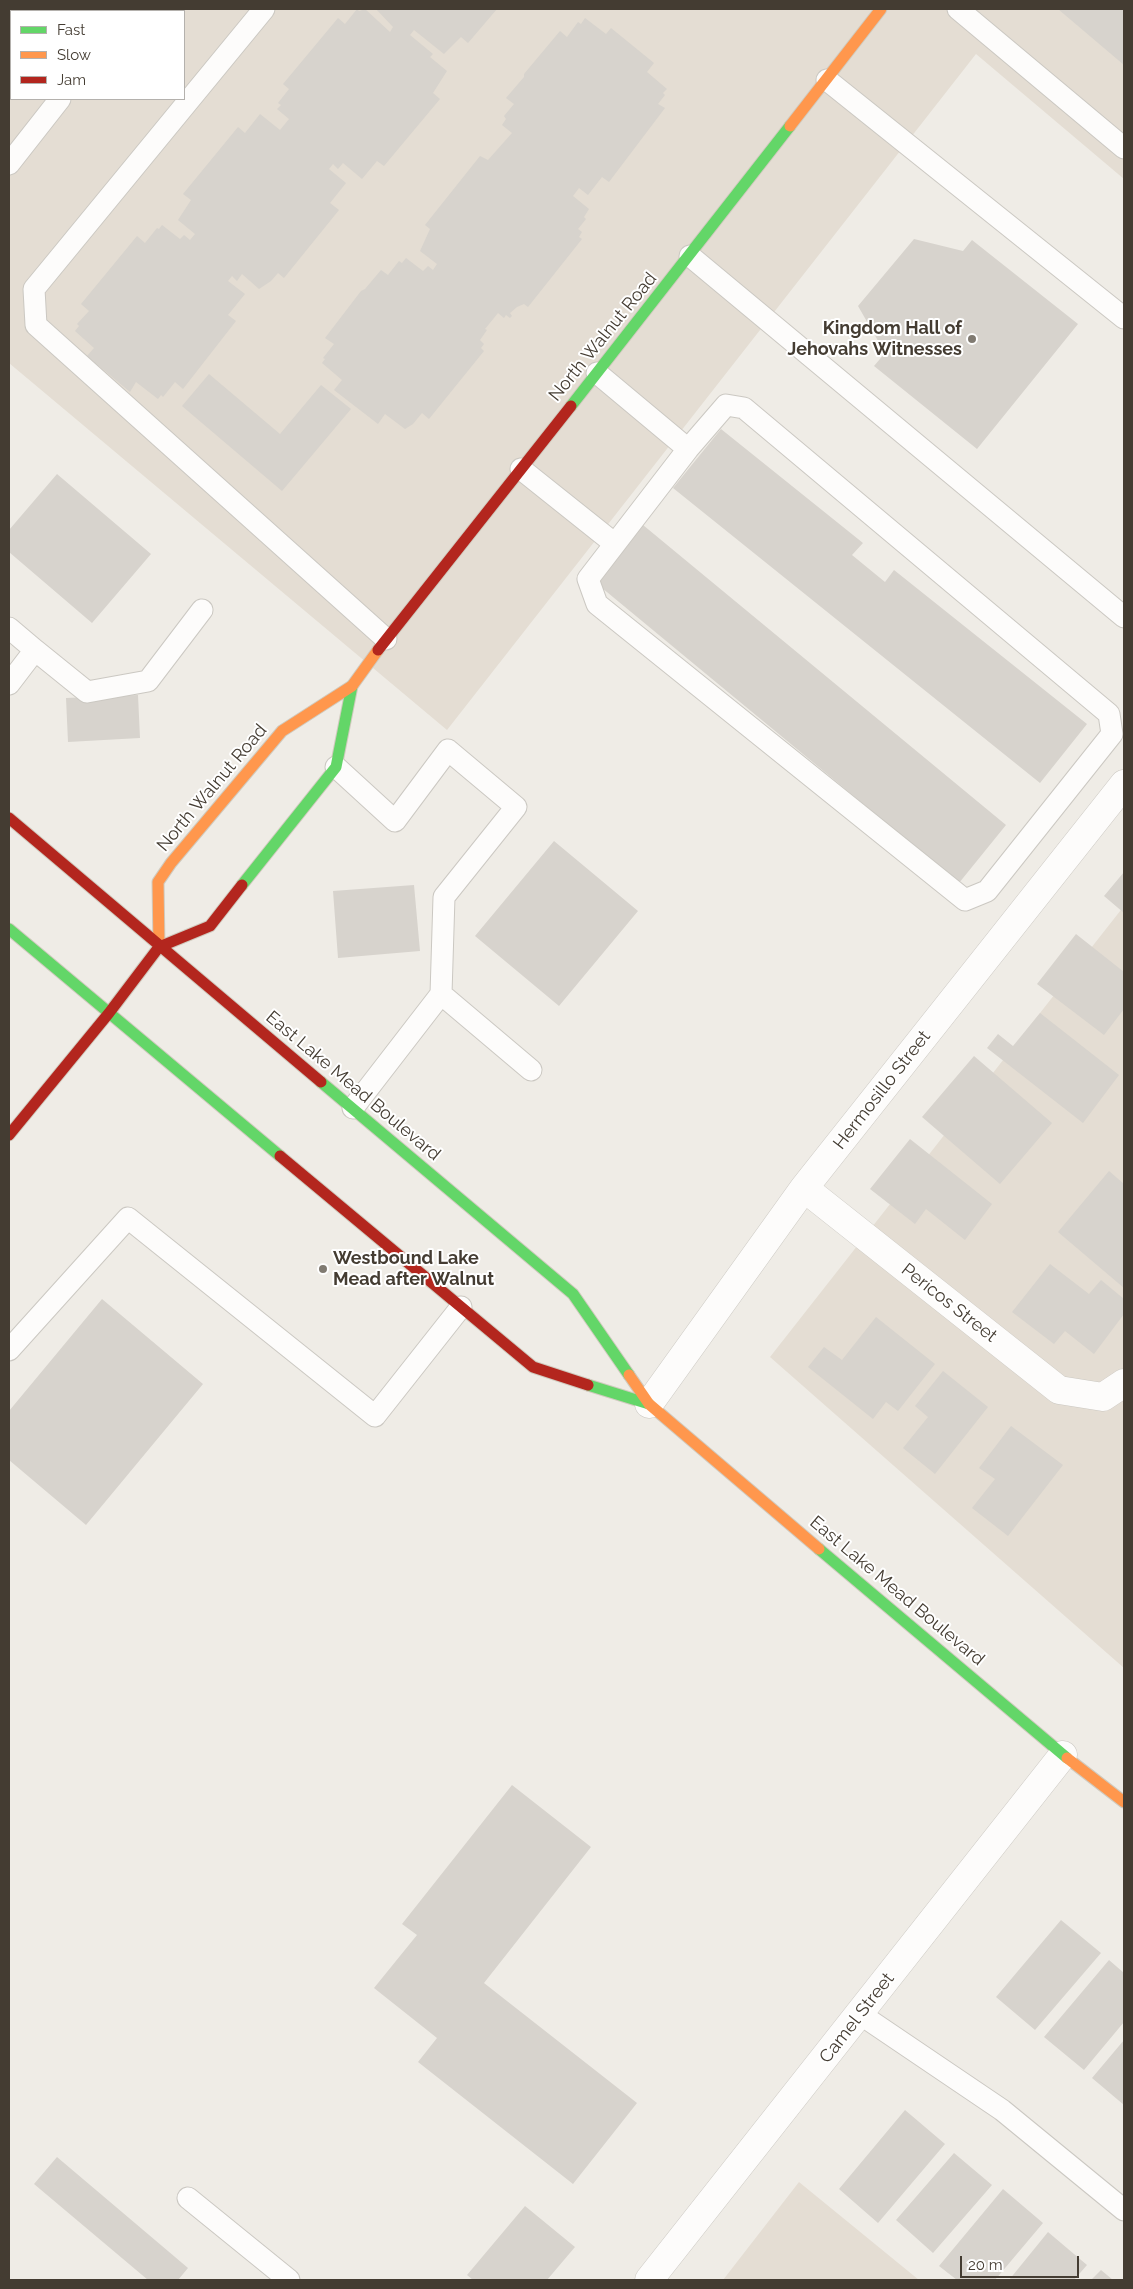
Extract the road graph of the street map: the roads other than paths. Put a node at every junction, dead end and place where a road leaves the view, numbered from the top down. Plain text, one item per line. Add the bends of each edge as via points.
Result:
1 (264, 9) edge
2 (881, 9) edge
3 (958, 9) edge
4 (827, 80) junction
5 (59, 100) edge
6 (1124, 148) edge
7 (9, 164) edge
8 (690, 256) junction
9 (1124, 318) edge
10 (597, 373) junction
11 (688, 449) junction
12 (521, 469) junction
13 (615, 544) junction
14 (202, 610) dead end
15 (1124, 617) edge
16 (9, 628) edge
17 (386, 639) junction
18 (35, 650) junction
19 (9, 684) edge
20 (352, 686) junction
21 (336, 767) junction
22 (1124, 784) edge
23 (9, 818) edge
24 (9, 929) edge
25 (159, 946) junction
26 (441, 994) junction
27 (109, 1013) junction
28 (530, 1070) dead end
29 (353, 1108) junction
30 (9, 1135) edge
31 (804, 1188) junction
32 (461, 1306) junction
33 (9, 1350) edge
34 (1114, 1390) edge
35 (649, 1404) junction
36 (1063, 1754) junction
37 (1123, 1799) edge
38 (860, 2014) junction
39 (188, 2198) dead end
40 (1124, 2210) edge
41 (289, 2280) edge
42 (648, 2280) edge

1 - 17 lane via 34,289 36,325
2 - 4 main road, North Walnut Road
3 - 6 lane
4 - 8 main road, North Walnut Road
4 - 9 lane
5 - 7 lane
8 - 10 main road, North Walnut Road
8 - 15 lane
10 - 11 lane
10 - 12 main road, North Walnut Road
11 - 13 lane
11 - 13 lane via 726,405 744,408 1109,714 1112,734 987,891 965,900 597,604 588,579
12 - 13 lane
12 - 17 main road, North Walnut Road
14 - 18 lane via 148,682 87,692
16 - 18 lane
17 - 20 main road, North Walnut Road
18 - 19 lane
20 - 21 main road, North Walnut Road
20 - 25 main road, North Walnut Road via 282,731 171,863 158,882
21 - 25 main road, North Walnut Road via 210,926
21 - 26 lane via 396,821 448,750 516,807 444,897
22 - 31 street, Hermosillo Street
23 - 25 main road, East Lake Mead Boulevard
24 - 27 main road, East Lake Mead Boulevard
25 - 27 main road
25 - 29 main road, East Lake Mead Boulevard
26 - 28 lane
26 - 29 lane
27 - 30 main road
27 - 32 main road, East Lake Mead Boulevard
29 - 35 main road, East Lake Mead Boulevard via 573,1294
31 - 34 street, Pericos Street via 1059,1390
31 - 35 street, Hermosillo Street
32 - 33 lane via 375,1416 128,1218
32 - 35 main road, East Lake Mead Boulevard via 533,1366
35 - 36 main road, East Lake Mead Boulevard
36 - 37 main road, East Lake Mead Boulevard
36 - 38 street, Camel Street
38 - 40 lane via 1002,2110
38 - 42 street, Camel Street
39 - 41 lane

